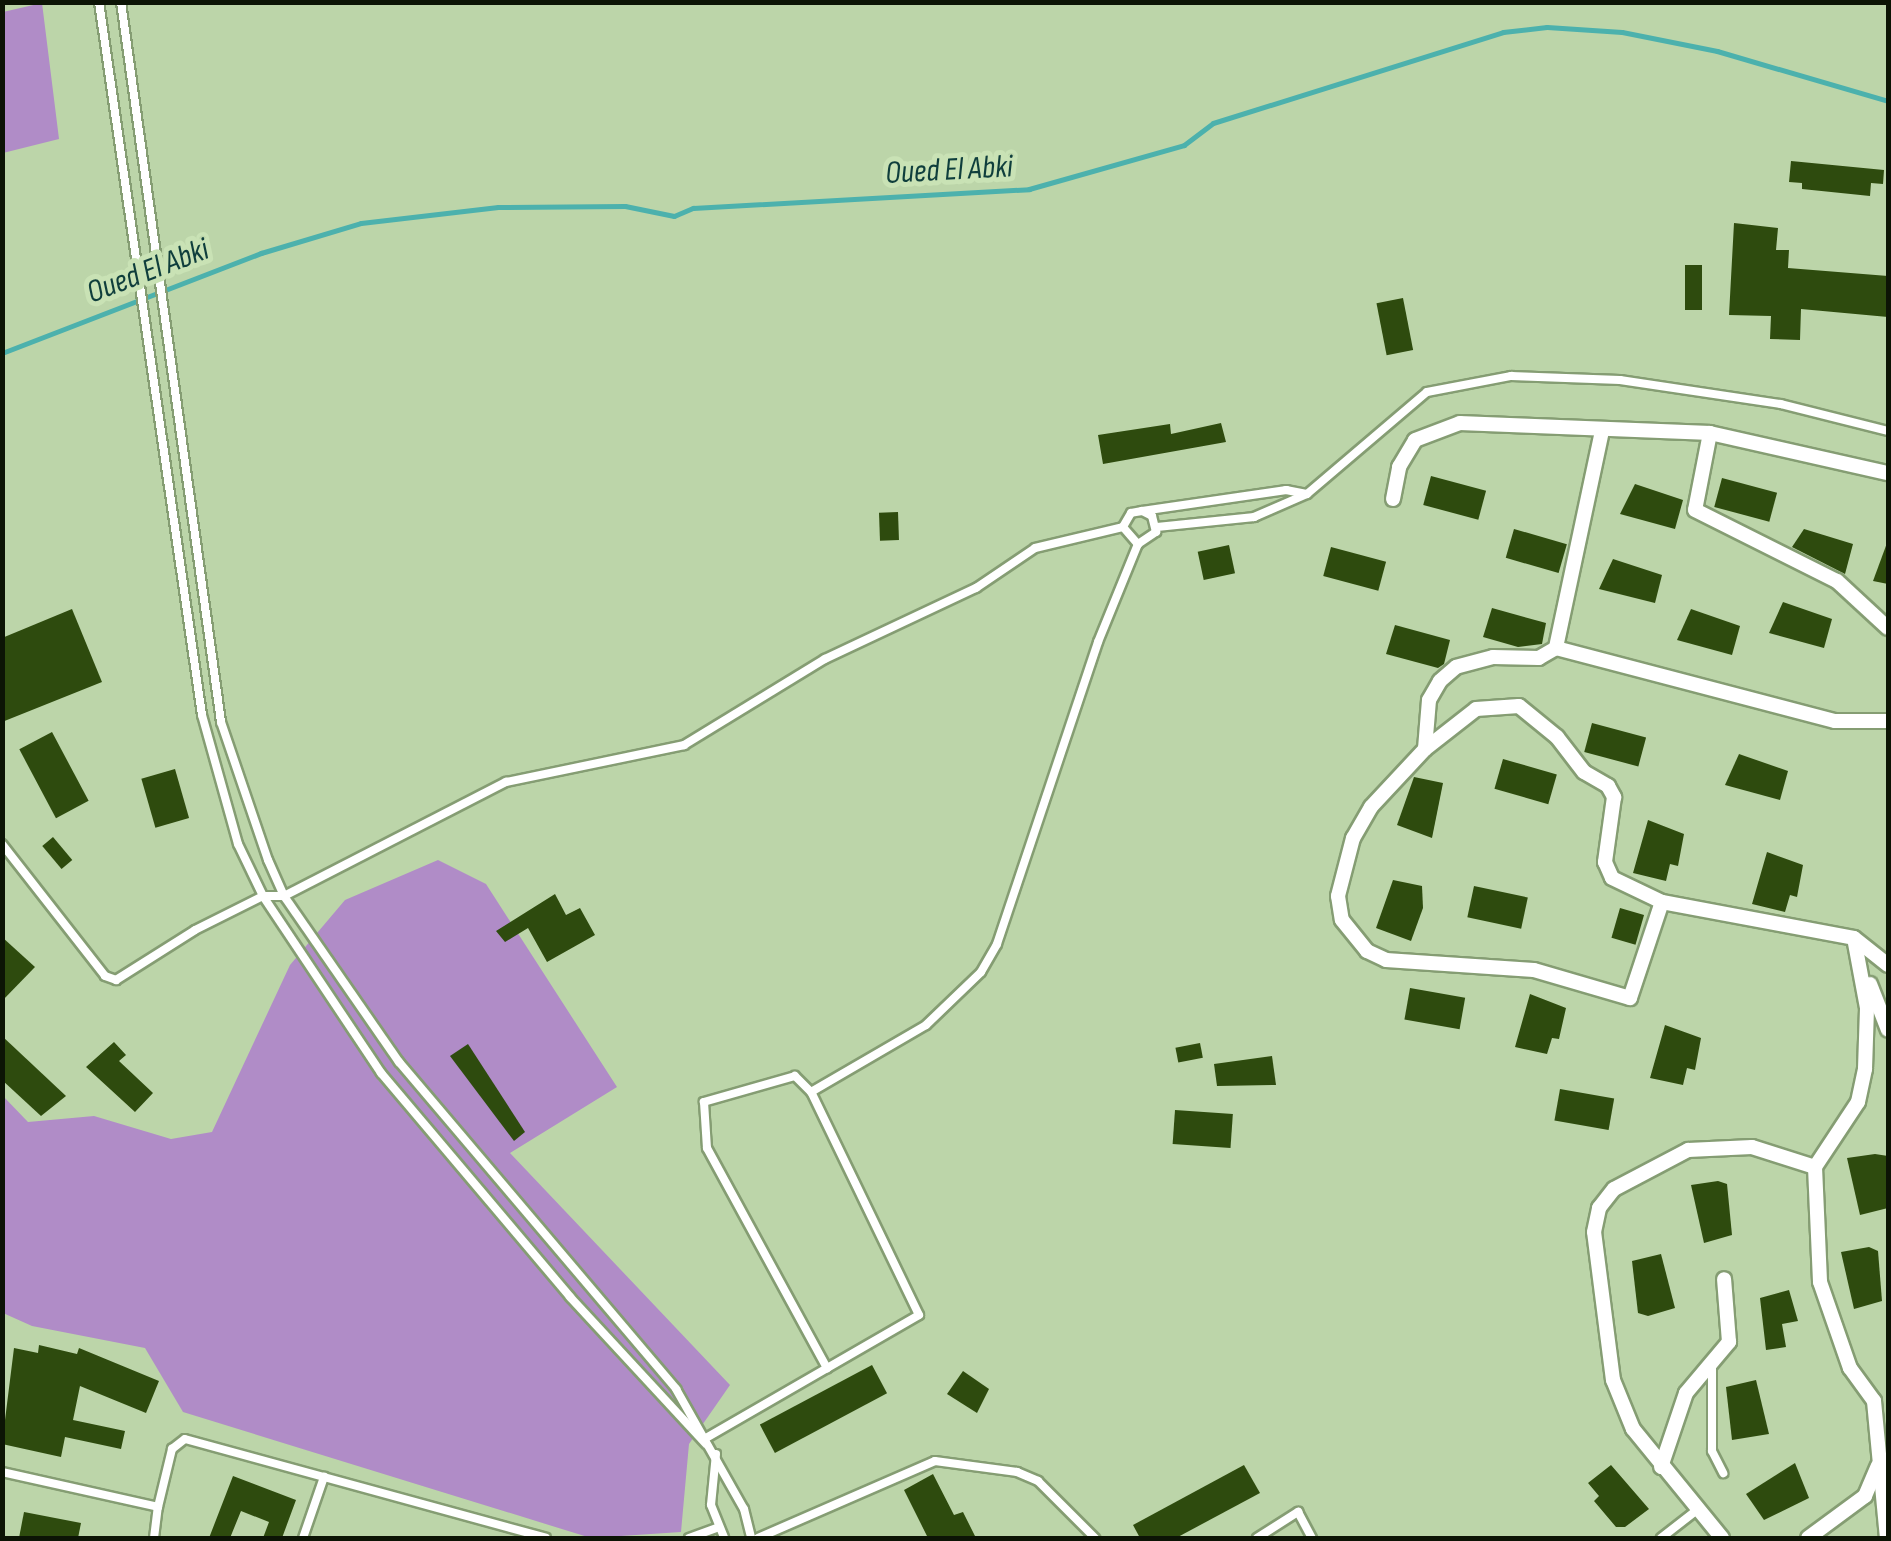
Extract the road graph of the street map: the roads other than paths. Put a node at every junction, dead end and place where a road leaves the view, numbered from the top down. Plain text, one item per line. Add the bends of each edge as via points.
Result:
1 (98, 2) edge
2 (120, 2) edge
3 (1602, 431) junction
4 (1888, 431) edge
5 (1710, 433) junction
6 (1888, 473) edge
7 (1307, 494) junction
8 (1393, 499) dead end
9 (1142, 510) junction
10 (1123, 527) junction
11 (1156, 527) junction
12 (1138, 544) junction
13 (1888, 628) edge
14 (1556, 648) junction
15 (1888, 721) edge
16 (1425, 750) junction
17 (2, 844) edge
18 (264, 896) junction
19 (284, 896) junction
20 (1662, 902) junction
21 (1854, 938) junction
22 (1862, 958) junction
23 (1888, 964) edge
24 (1888, 1030) edge
25 (812, 1092) junction
26 (1815, 1167) junction
27 (1724, 1279) dead end
28 (1712, 1361) junction
29 (827, 1368) junction
30 (1881, 1403) edge
31 (706, 1438) junction
32 (716, 1454) junction
33 (1885, 1456) edge
34 (1661, 1467) junction
35 (2, 1472) edge
36 (1724, 1473) dead end
37 (324, 1477) junction
38 (158, 1508) junction
39 (1697, 1510) junction
40 (717, 1528) junction
41 (154, 1538) edge
42 (303, 1538) edge
43 (544, 1538) edge
44 (688, 1538) edge
45 (724, 1538) edge
46 (754, 1538) edge
47 (1094, 1538) edge
48 (1257, 1538) edge
49 (1312, 1538) edge
50 (1661, 1538) edge
51 (1722, 1538) edge
52 (1808, 1538) edge
53 (1887, 1538) edge

1 - 18 lane via 202,715 222,803
2 - 19 lane via 221,722
3 - 5 street
3 - 8 street via 1460,423 1432,430 1405,452
3 - 14 street
4 - 7 lane via 1781,404 1638,383 1511,376 1427,392
5 - 6 street
5 - 13 street via 1694,510 1837,582
7 - 9 lane via 1286,490
7 - 11 lane via 1254,517
9 - 10 lane via 1131,513
9 - 11 lane
10 - 12 lane
10 - 19 lane via 1035,548 976,588 825,659 684,744 506,782
11 - 12 lane via 1149,541
12 - 25 lane via 1070,719 998,944 981,972 926,1024
14 - 15 street via 1836,721
14 - 16 street via 1540,658 1493,657 1456,667 1429,700
16 - 20 street via 1476,710 1519,706 1536,715 1614,797 1605,862 1612,878
16 - 20 street via 1372,807 1344,863 1342,920 1367,951 1418,966 1534,970 1630,998
17 - 18 lane via 110,980
18 - 19 lane
18 - 32 lane via 381,1072 570,1296
19 - 31 lane via 398,1062 676,1389
20 - 21 street
21 - 22 street
21 - 23 street
22 - 24 street
22 - 26 street via 1868,1031 1858,1102
25 - 29 lane via 920,1315
25 - 29 lane via 795,1076 704,1102 707,1148
26 - 30 street via 1820,1282 1850,1368
26 - 34 street via 1752,1147 1688,1150 1614,1189 1599,1208 1594,1232 1613,1380 1633,1429
27 - 28 street via 1731,1331
28 - 34 street via 1686,1393
28 - 36 lane via 1712,1451
29 - 31 lane
30 - 33 street
31 - 32 lane
32 - 40 lane via 710,1484
32 - 46 lane
33 - 52 street via 1865,1496
33 - 53 street
34 - 39 street
35 - 38 lane
37 - 38 lane via 185,1440 172,1449
37 - 42 lane
37 - 43 lane
38 - 41 lane
39 - 50 lane
39 - 51 street
40 - 44 lane
40 - 45 lane
46 - 47 lane via 934,1461 1038,1481
48 - 49 lane via 1298,1512

